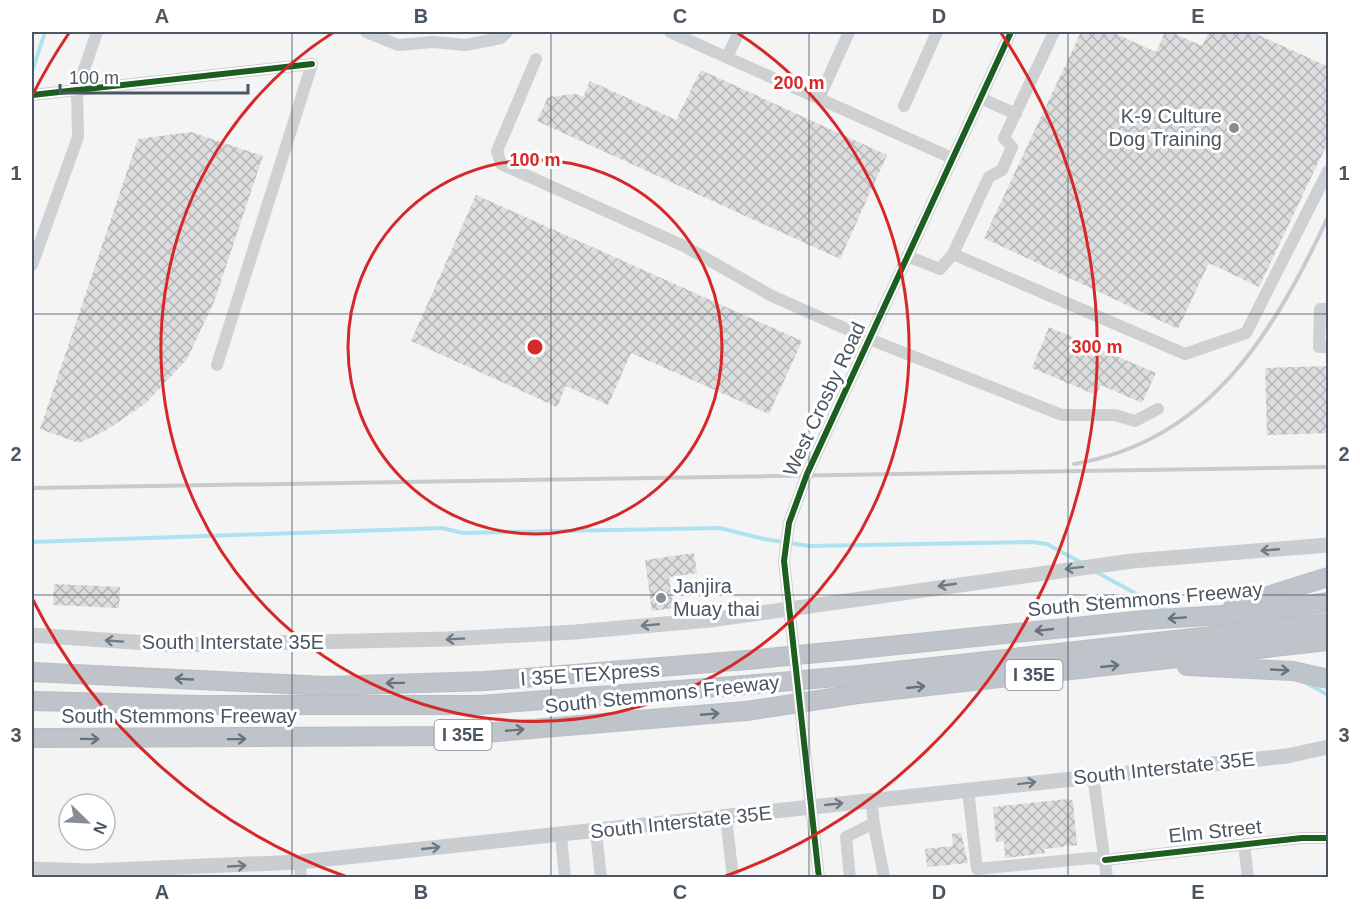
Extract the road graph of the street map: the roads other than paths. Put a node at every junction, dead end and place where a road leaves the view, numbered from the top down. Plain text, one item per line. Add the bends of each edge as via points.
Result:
1 (97, 32) edge
2 (366, 32) edge
3 (507, 32) edge
4 (670, 32) edge
5 (739, 32) edge
6 (849, 32) edge
7 (937, 32) edge
8 (1011, 32) edge
9 (1039, 32) edge
10 (1053, 34) edge
11 (727, 57) junction
12 (536, 59) dead end
13 (77, 90) junction
14 (32, 95) edge
15 (819, 98) junction
16 (980, 98) junction
17 (904, 106) dead end
18 (1016, 114) junction
19 (952, 158) junction
20 (1329, 171) edge
21 (953, 254) junction
22 (907, 256) junction
23 (32, 265) edge
24 (1329, 309) edge
25 (869, 339) junction
26 (1329, 347) edge
27 (217, 365) dead end
28 (1158, 409) dead end
29 (1329, 545) edge
30 (1329, 577) edge
31 (1329, 602) edge
32 (790, 608) junction
33 (1206, 616) junction
34 (1329, 623) edge
35 (32, 635) edge
36 (1329, 641) edge
37 (1139, 663) junction
38 (32, 672) edge
39 (1329, 679) edge
40 (32, 701) edge
41 (32, 738) edge
42 (1329, 747) edge
43 (1093, 775) junction
44 (968, 790) junction
45 (872, 800) junction
46 (810, 806) junction
47 (726, 818) junction
48 (872, 824) junction
49 (596, 831) junction
50 (561, 835) junction
51 (1329, 838) edge
52 (1244, 844) junction
53 (1104, 860) junction
54 (32, 869) edge
55 (300, 870) edge
56 (88, 874) edge
57 (566, 878) edge
58 (601, 878) edge
59 (733, 878) edge
60 (819, 878) edge
61 (850, 878) edge
62 (884, 878) edge
63 (1107, 878) edge
64 (1248, 878) edge

1 - 13 street
2 - 3 street via 398,45 466,45 501,38
4 - 11 street
5 - 11 street
6 - 15 street
7 - 17 street
8 - 16 street, West Crosby Road
9 - 10 street
10 - 18 street
11 - 15 street
12 - 25 street via 497,151 501,164 684,246 772,296
13 - 14 street
13 - 23 street via 78,136
13 - 27 street via 312,64
15 - 19 street
16 - 18 street
16 - 19 street, West Crosby Road
18 - 21 street via 1005,138 1012,147 1002,170 989,177
19 - 22 street, West Crosby Road
20 - 21 street via 1246,333 1185,354
21 - 22 street via 940,269
22 - 25 street, West Crosby Road
24 - 26 street via 1320,309 1319,347
25 - 28 street via 1062,415 1115,415 1135,421
25 - 32 street, West Crosby Road via 807,474 789,523 784,561
29 -> 32 main road, South Interstate 35E via 1132,561
30 - 33 highway
31 - 33 highway, South Stemmons Freeway / I 35E
32 -> 35 main road, South Interstate 35E via 575,633 447,639 176,645
32 - 46 street, West Crosby Road
33 -> 38 highway, South Stemmons Freeway / I 35E, bridge via 486,681 326,686
34 - 40 highway, I 35E TEXpress, bridge via 860,675 479,705
36 - 37 highway, South Stemmons Freeway / I 35E
37 -> 39 highway via 1293,671
41 -> 37 highway, South Stemmons Freeway / I 35E, bridge via 449,736 746,711 858,694
42 - 43 main road, South Interstate 35E via 1287,756
44 -> 43 main road, South Interstate 35E
43 - 53 street
44 - 45 main road, South Interstate 35E
44 - 53 street, Elm Street via 977,869
46 -> 45 main road, South Interstate 35E
45 - 48 street
46 - 47 main road, South Interstate 35E
46 - 60 street, West Crosby Road
47 - 49 main road, South Interstate 35E
47 - 59 street
48 - 61 street via 846,837
48 - 62 street via 879,839
49 - 50 main road, South Interstate 35E
49 - 58 street
55 -> 50 main road, South Interstate 35E
50 - 57 street
51 - 52 street, Elm Street
52 - 53 street, Elm Street
52 - 64 street
53 - 63 street
54 - 56 main road, South Interstate 35E
56 -> 55 main road, South Interstate 35E

